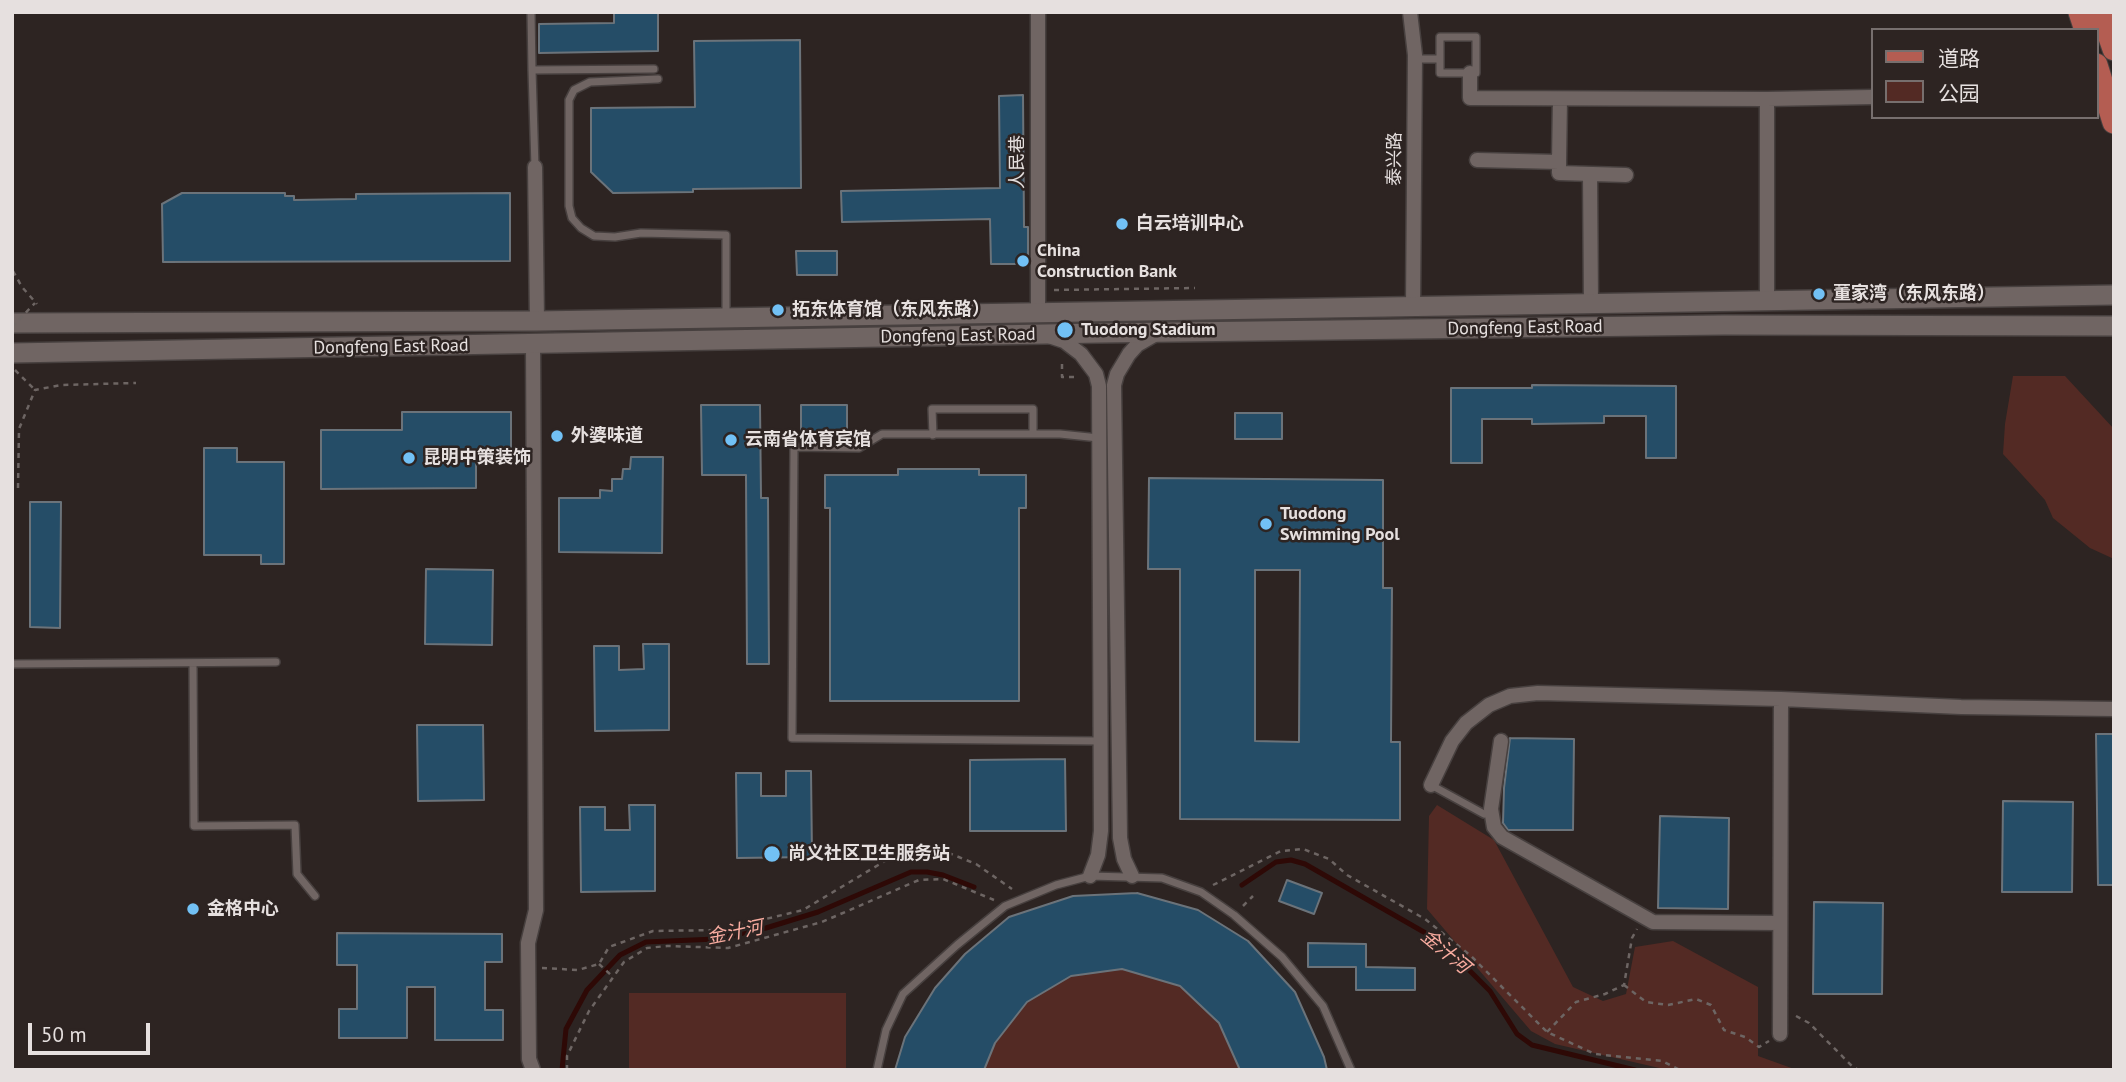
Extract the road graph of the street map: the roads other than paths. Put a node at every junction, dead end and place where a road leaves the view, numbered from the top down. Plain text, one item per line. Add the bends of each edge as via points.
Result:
1 (531, 12) edge
2 (1038, 12) edge
3 (1410, 12) edge
4 (2101, 12) edge
5 (2114, 48) edge
6 (1415, 59) junction
7 (1440, 59) junction
8 (654, 69) dead end
9 (531, 70) junction
10 (2098, 71) edge
11 (1470, 74) junction
12 (658, 79) dead end
13 (1870, 97) edge
14 (1560, 99) junction
15 (1767, 99) junction
16 (2114, 122) edge
17 (1477, 160) dead end
18 (1559, 162) junction
19 (535, 167) joint
20 (1590, 174) junction
21 (1626, 175) dead end
22 (2114, 295) edge
23 (1767, 301) junction
24 (1591, 304) junction
25 (1413, 306) junction
26 (1028, 312) junction
27 (726, 318) junction
28 (537, 321) junction
29 (12, 325) edge
30 (2114, 326) edge
31 (1157, 333) junction
32 (1044, 334) junction
33 (1018, 335) junction
34 (533, 345) junction
35 (12, 353) edge
36 (933, 435) junction
37 (1033, 435) junction
38 (1100, 438) junction
39 (276, 662) dead end
40 (193, 663) junction
41 (12, 664) edge
42 (1781, 699) junction
43 (2114, 709) edge
44 (1101, 741) junction
45 (1501, 741) dead end
46 (1431, 785) joint
47 (1484, 814) dead end
48 (1090, 876) junction
49 (1132, 876) junction
50 (315, 896) dead end
51 (1780, 923) junction
52 (1780, 1034) road end
53 (533, 1070) edge
54 (877, 1070) edge
55 (1351, 1070) edge

1 - 9 lane
2 - 26 street, 人民巷
3 - 6 street, 泰兴路
4 - 5 main road
6 - 7 lane
6 - 25 street, 泰兴路
7 - 11 lane via 1440,74
7 - 11 lane via 1440,37 1476,37 1476,74
8 - 9 lane
9 - 19 lane
10 - 16 main road
11 - 14 street via 1470,98
12 - 27 lane via 590,82 574,90 569,100 572,218 594,236 726,235
13 - 15 street
14 - 15 street
14 - 18 street
15 - 23 street
17 - 18 street
18 - 20 street via 1559,173
19 - 28 street
20 - 21 street
20 - 24 street
22 - 23 main road, Dongfeng East Road
23 - 24 main road, Dongfeng East Road
24 - 25 main road, Dongfeng East Road
25 - 26 main road, Dongfeng East Road
26 - 27 main road, Dongfeng East Road
26 - 33 main road via 1026,331
27 - 28 main road, Dongfeng East Road
28 - 29 main road, Dongfeng East Road
30 - 31 main road, Dongfeng East Road via 1724,325
31 - 32 main road, Dongfeng East Road
31 - 49 street via 1129,354 1114,385 1120,838
32 - 33 main road, Dongfeng East Road
32 - 38 street via 1073,347 1096,374
33 - 34 main road, Dongfeng East Road
34 - 35 main road, Dongfeng East Road
34 - 53 street via 536,910 528,943 529,1059
36 - 37 lane
36 - 37 lane via 932,410 1033,409
36 - 44 lane via 882,434 859,448 794,447 792,738
37 - 38 lane
38 - 44 street
39 - 40 lane
40 - 41 lane
40 - 50 lane via 194,826 295,825 297,874
42 - 43 street
42 - 46 street via 1538,692 1510,696 1466,723
42 - 51 street
44 - 48 street via 1101,831
45 - 51 street via 1491,809 1493,827 1502,837 1653,922
46 - 47 lane
48 - 49 lane
48 - 54 lane via 1056,884 1005,906 903,994 886,1030
49 - 55 lane via 1162,878 1201,891 1282,957 1323,1006
51 - 52 street

